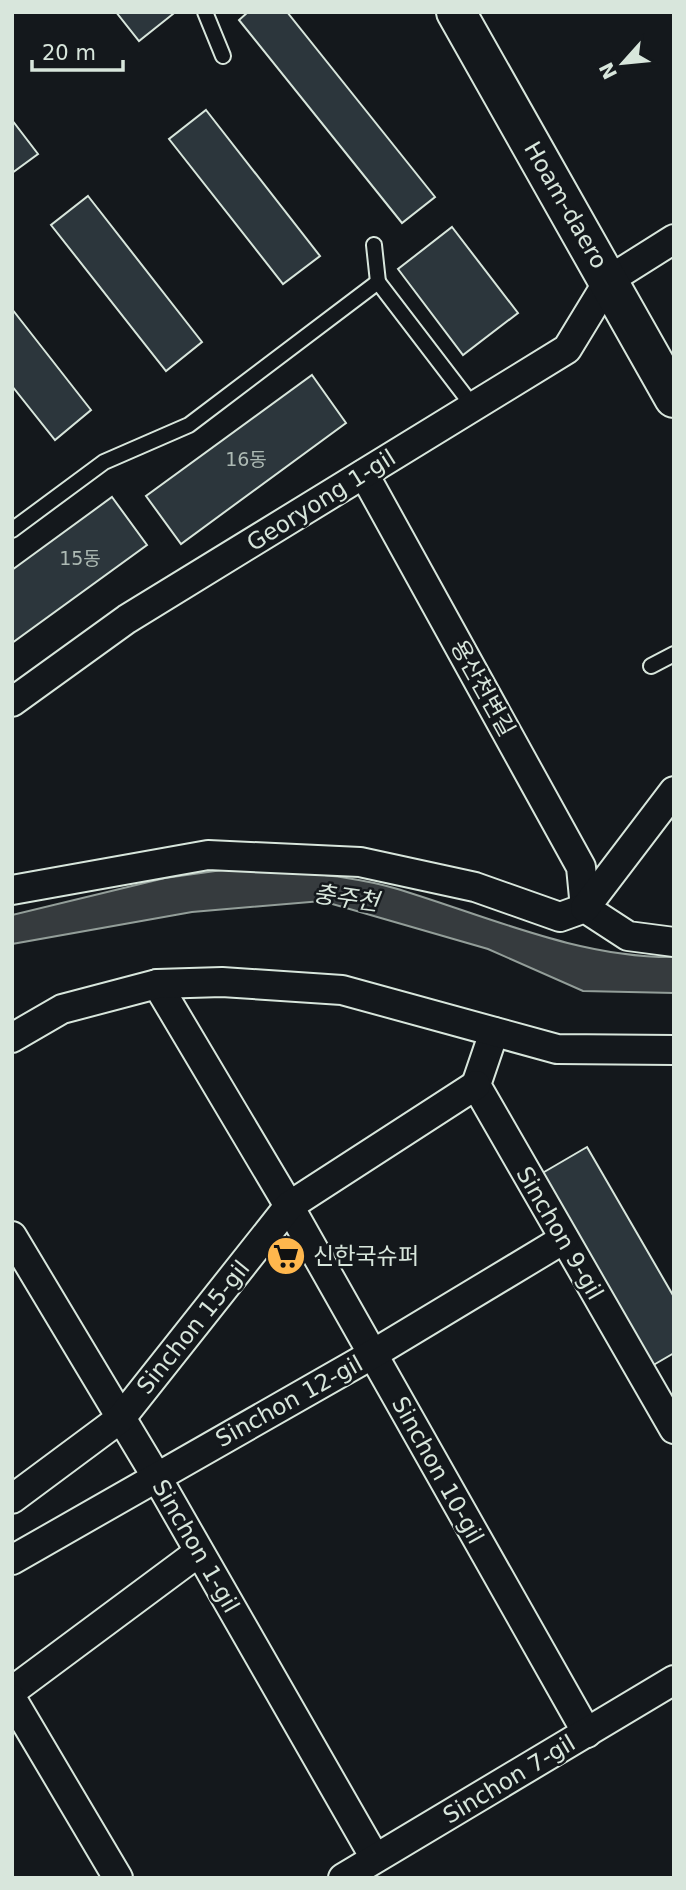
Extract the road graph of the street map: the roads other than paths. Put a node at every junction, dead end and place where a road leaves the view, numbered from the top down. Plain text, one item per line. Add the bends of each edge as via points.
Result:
1 (205, 12) edge
2 (456, 12) edge
3 (223, 55) dead end
4 (674, 239) edge
5 (374, 245) dead end
6 (609, 280) junction
7 (378, 282) junction
8 (674, 398) edge
9 (472, 405) junction
10 (364, 474) junction
11 (12, 530) edge
12 (674, 654) edge
13 (652, 666) dead end
14 (12, 702) edge
15 (674, 791) edge
16 (12, 890) edge
17 (585, 908) junction
18 (674, 942) edge
19 (157, 984) junction
20 (494, 1032) junction
21 (12, 1038) edge
22 (674, 1049) edge
23 (476, 1085) junction
24 (289, 1206) junction
25 (12, 1236) edge
26 (564, 1239) junction
27 (373, 1354) junction
28 (121, 1418) junction
29 (674, 1429) edge
30 (156, 1476) junction
31 (12, 1499) edge
32 (199, 1552) junction
33 (12, 1559) edge
34 (674, 1680) edge
35 (12, 1691) edge
36 (12, 1699) edge
37 (587, 1733) junction
38 (23, 1743) edge
39 (376, 1858) junction
40 (118, 1878) edge
41 (343, 1878) edge

1 - 3 lane
2 - 6 street, Hoam-daero
4 - 6 street
5 - 7 lane
6 - 8 street, Hoam-daero
6 - 9 street, Georyong 1-gil via 567,349
7 - 9 lane
7 - 11 lane via 189,425 104,461
9 - 10 street, Georyong 1-gil
10 - 14 street, Georyong 1-gil via 127,619
10 - 17 street, 용산천변길 via 581,867
12 - 13 lane
15 - 17 street
16 - 17 street via 208,855 360,862 475,887 560,917
17 - 18 street via 628,936
19 - 20 street via 222,982 342,990
19 - 21 street via 62,1009
19 - 24 street, Sinchon 10-gil
20 - 22 street via 557,1049
20 - 23 street
23 - 24 street, Sinchon 15-gil
23 - 26 street, Sinchon 9-gil
24 - 27 street, Sinchon 10-gil
24 - 28 street, Sinchon 15-gil
25 - 28 street, Sinchon 1-gil
26 - 27 street, Sinchon 12-gil
26 - 29 street, Sinchon 9-gil
27 - 30 street, Sinchon 12-gil
27 - 37 street, Sinchon 10-gil
28 - 30 street, Sinchon 1-gil
28 - 31 street, Sinchon 15-gil
30 - 32 street, Sinchon 1-gil
30 - 33 street, Sinchon 12-gil
32 - 35 street
32 - 39 street, Sinchon 1-gil
34 - 37 street, Sinchon 7-gil
36 - 38 street
37 - 39 street, Sinchon 7-gil
38 - 40 street
39 - 41 street, Sinchon 7-gil

